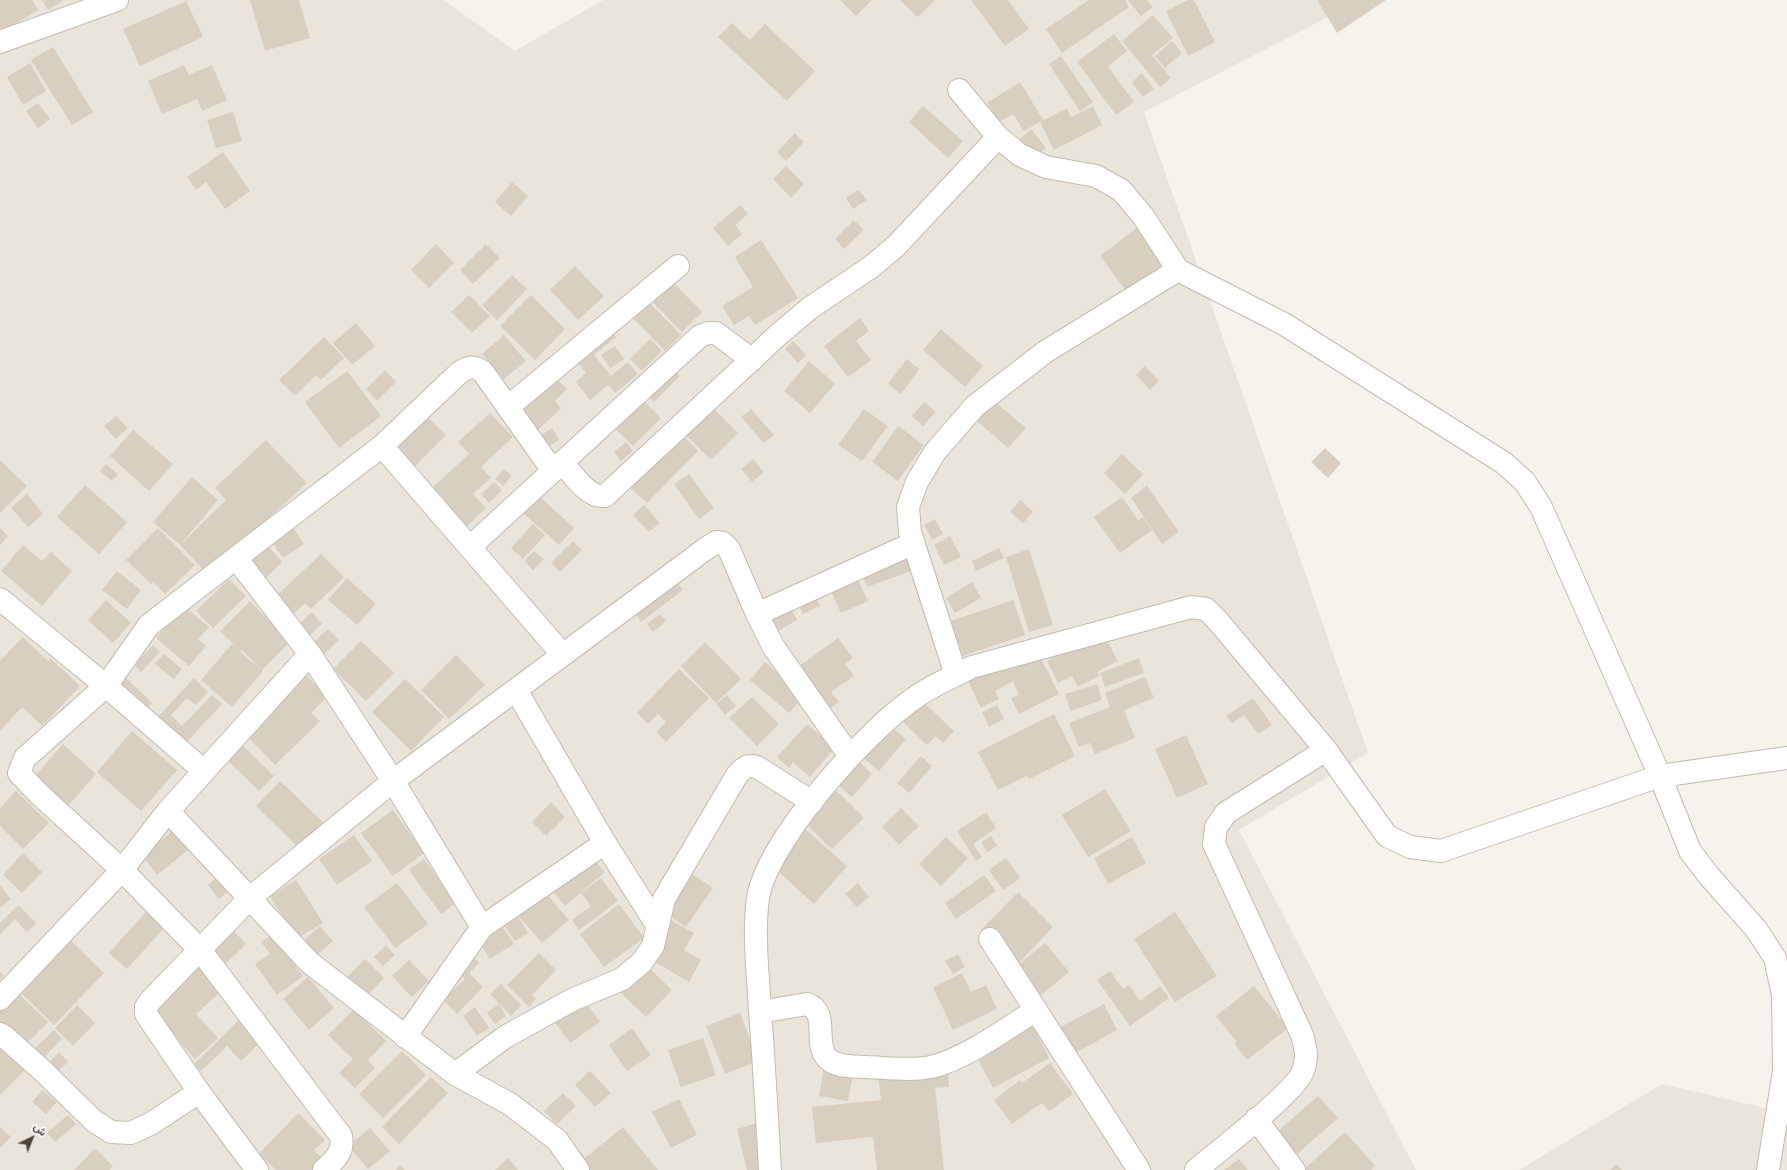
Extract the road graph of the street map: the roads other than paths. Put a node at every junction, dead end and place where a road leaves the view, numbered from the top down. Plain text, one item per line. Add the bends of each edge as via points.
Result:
1 (116, 0) edge
2 (0, 42) edge
3 (959, 90) dead end
4 (998, 137) junction
5 (678, 266) dead end
6 (1178, 270) junction
7 (752, 360) junction
8 (508, 407) junction
9 (382, 446) junction
10 (557, 467) junction
11 (914, 543) junction
12 (470, 547) junction
13 (236, 558) junction
14 (0, 599) edge
15 (757, 614) junction
16 (310, 654) junction
17 (563, 655) junction
18 (956, 675) junction
19 (106, 686) junction
20 (516, 690) junction
21 (1326, 750) junction
22 (849, 755) junction
23 (1787, 758) edge
24 (204, 771) junction
25 (1660, 776) junction
26 (393, 781) junction
27 (812, 802) junction
28 (168, 811) junction
29 (605, 843) junction
30 (122, 870) junction
31 (250, 898) junction
32 (657, 925) junction
33 (482, 927) junction
34 (990, 939) dead end
35 (200, 951) junction
36 (0, 999) edge
37 (1036, 1010) junction
38 (760, 1012) junction
39 (0, 1034) edge
40 (405, 1037) junction
41 (455, 1074) junction
42 (199, 1092) junction
43 (1256, 1119) junction
44 (257, 1170) edge
45 (324, 1170) edge
46 (578, 1170) edge
47 (770, 1170) edge
48 (1139, 1170) edge
49 (1196, 1170) edge
50 (1294, 1170) edge
51 (1768, 1170) edge

1 - 2 street
3 - 4 street
4 - 6 street via 1020,156 1046,166 1096,176 1121,190 1143,216
4 - 7 street via 896,246 871,267 810,308
5 - 8 street
6 - 11 street via 1045,352 975,406 935,452 917,482 908,507 910,532
6 - 25 street via 1284,324 1504,463 1525,482 1541,507
7 - 10 street via 716,333 700,336
7 - 10 street via 604,496 597,497 590,493
8 - 9 street via 483,372 475,367 468,367
8 - 10 street
9 - 12 street
9 - 13 street
10 - 12 street
11 - 15 street
11 - 18 street
12 - 17 street
13 - 16 street
13 - 19 street via 149,625
14 - 19 street
15 - 17 street via 729,549 723,543 716,542
15 - 22 street via 773,646
16 - 24 street
16 - 26 street
17 - 20 street
18 - 21 street via 972,667 1191,607 1206,609
18 - 22 street via 939,682 908,702
19 - 24 street
19 - 30 street via 25,758 19,773
20 - 26 street
20 - 29 street
21 - 25 street via 1387,836 1410,847 1441,850
21 - 43 street via 1226,813 1216,827 1214,844 1302,1035 1307,1055 1303,1072 1288,1091
22 - 27 street
23 - 25 street
24 - 28 street
25 - 51 street via 1690,851 1756,929 1775,958 1783,995 1784,1071
26 - 31 street
26 - 33 street
27 - 32 street via 757,767 744,767 664,899
27 - 38 street via 768,867 758,898 756,948
28 - 30 street
28 - 31 street
29 - 32 street
29 - 33 street
30 - 35 street
30 - 36 street
31 - 35 street
31 - 40 street via 310,963
32 - 41 street via 653,946 642,962 622,979 572,1000 505,1037
33 - 40 street
34 - 37 street
35 - 42 street via 146,1007 146,1014
35 - 45 street via 342,1136 343,1145 338,1158
37 - 38 street via 972,1050 933,1066 911,1070 842,1065 828,1059 822,1052 819,1014 814,1007 807,1004
37 - 48 street
38 - 47 street
39 - 42 street via 43,1070 94,1121 111,1132 131,1133 152,1123
40 - 41 street
41 - 46 street via 510,1104 557,1140
42 - 44 street
43 - 49 street
43 - 50 street

